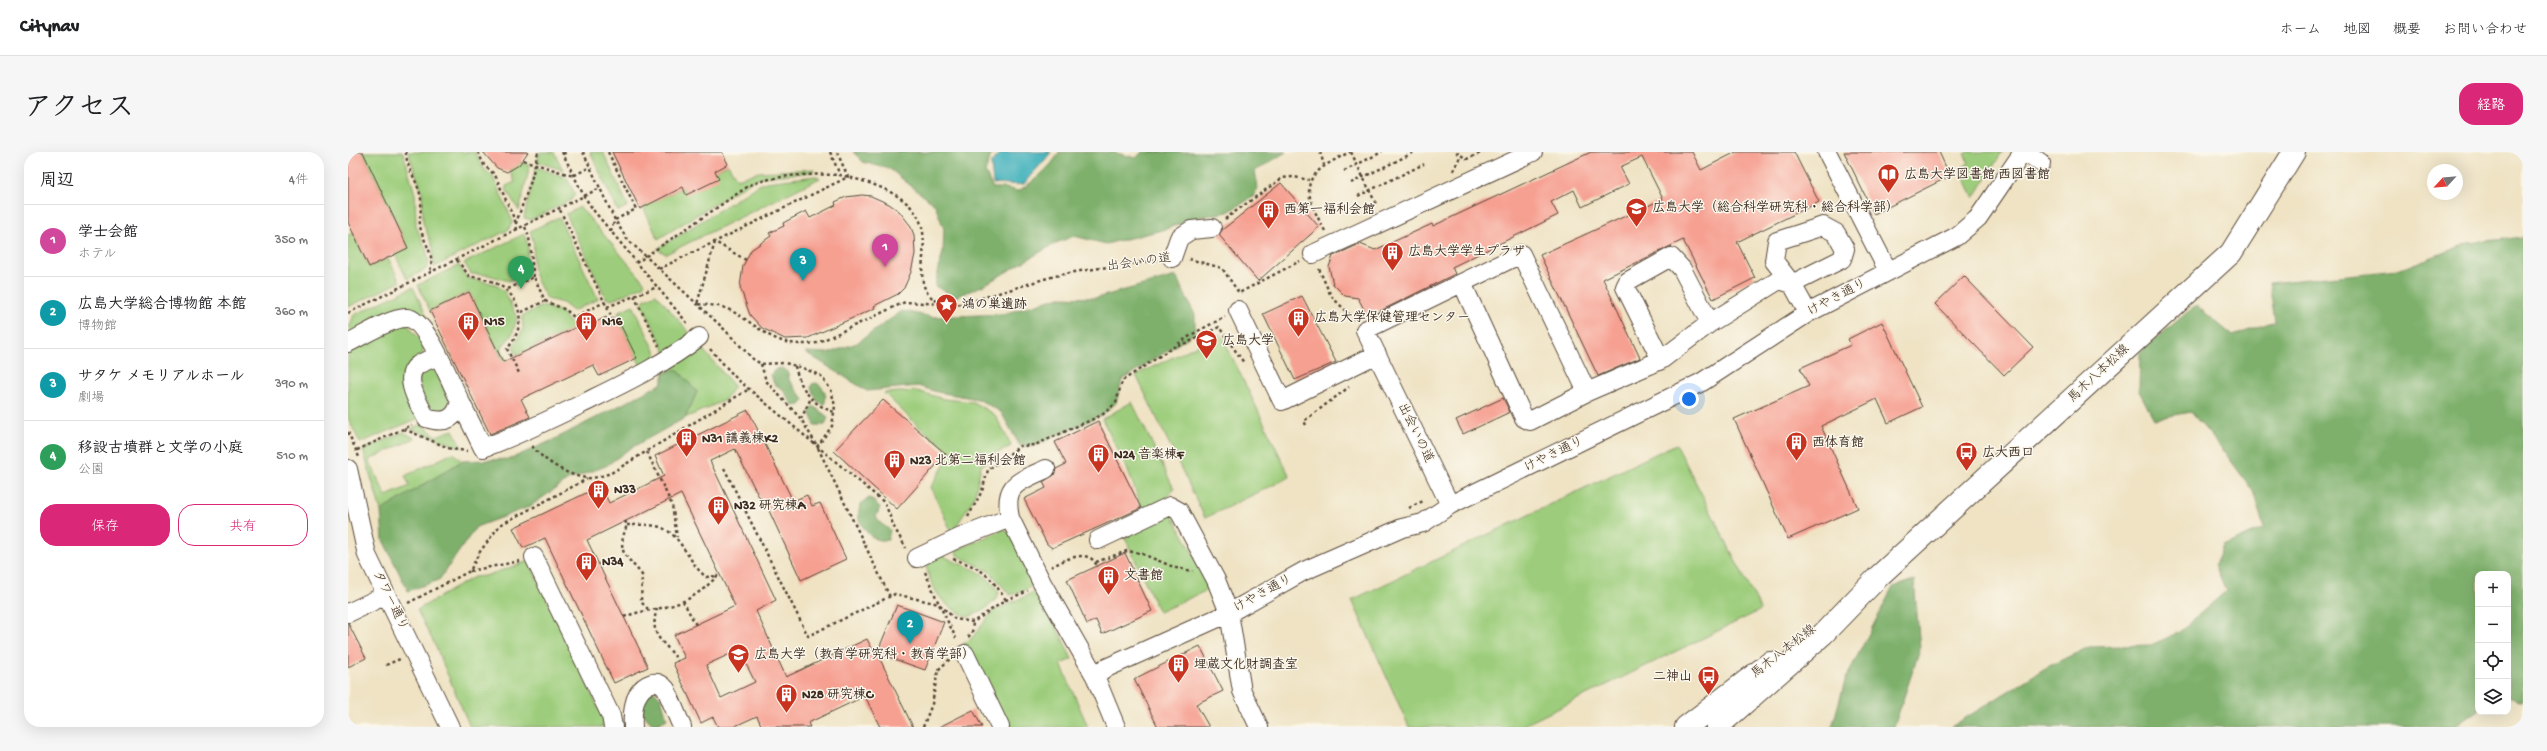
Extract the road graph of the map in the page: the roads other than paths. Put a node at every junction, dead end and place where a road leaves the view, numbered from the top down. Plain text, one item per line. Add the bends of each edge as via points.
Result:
1 (1533, 152) edge
2 (1827, 152) edge
3 (2024, 152) edge
4 (2294, 152) edge
5 (2041, 162) dead end
6 (1212, 228) road end
7 (1313, 254) road end
8 (1172, 258) road end
9 (1888, 272) junction
10 (1462, 283) junction
11 (1238, 310) road end
12 (1808, 313) junction
13 (1710, 323) junction
14 (699, 337) road end
15 (348, 343) edge
16 (1377, 354) junction
17 (438, 356) junction
18 (1661, 360) junction
19 (1587, 392) junction
20 (460, 401) junction
21 (354, 465) edge
22 (1046, 469) dead end
23 (1450, 505) junction
24 (1010, 518) junction
25 (1098, 540) dead end
26 (534, 557) road end
27 (917, 558) road end
28 (1880, 576) junction
29 (386, 595) junction
30 (1229, 612) junction
31 (348, 613) edge
32 (960, 654) road end
33 (1095, 676) junction
34 (450, 727) edge
35 (613, 727) edge
36 (633, 727) edge
37 (682, 727) edge
38 (1000, 727) edge
39 (1116, 727) edge
40 (1259, 727) edge
41 (1686, 727) edge
42 (1717, 727) edge

1 - 7 street
2 - 9 street
3 - 5 street
3 - 9 street, けやき通り via 1978,218 1950,240
4 - 28 main road, 馬木八本松線 via 2231,253
6 - 8 street via 1191,230 1178,238
9 - 12 street, けやき通り
10 - 16 street, 出会いの道 via 1365,330
10 - 19 street via 1521,254
10 - 19 street via 1524,418 1530,421
11 - 16 street via 1282,401
12 - 13 street via 1792,284 1779,280
12 - 23 street, けやき通り via 1702,382
13 - 18 street
13 - 18 street via 1682,269 1671,257 1628,280 1625,287
14 - 20 street via 666,361 522,434 483,448
15 - 17 street via 397,319 408,318 416,320 422,327
16 - 23 street, 出会いの道
17 - 20 street
17 - 20 street via 418,365 412,376 415,394 426,418 440,421 451,418 456,414
18 - 19 street
21 - 29 street, タワー通り via 367,555
22 - 24 street via 1015,484 1006,502
23 - 30 street, けやき通り via 1424,523 1402,528 1302,572
24 - 27 street
24 - 33 street via 1040,579
25 - 30 street via 1170,506 1179,511 1216,580
26 - 35 street via 611,716
28 - 41 main road, 馬木八本松線
28 - 42 main road, 馬木八本松線 via 1823,634
29 - 31 street
29 - 34 street, タワー通り
30 - 33 street, けやき通り via 1104,669
30 - 40 street via 1242,691
32 - 38 street
33 - 39 street
36 - 37 street via 632,713 639,691 655,682 666,689

